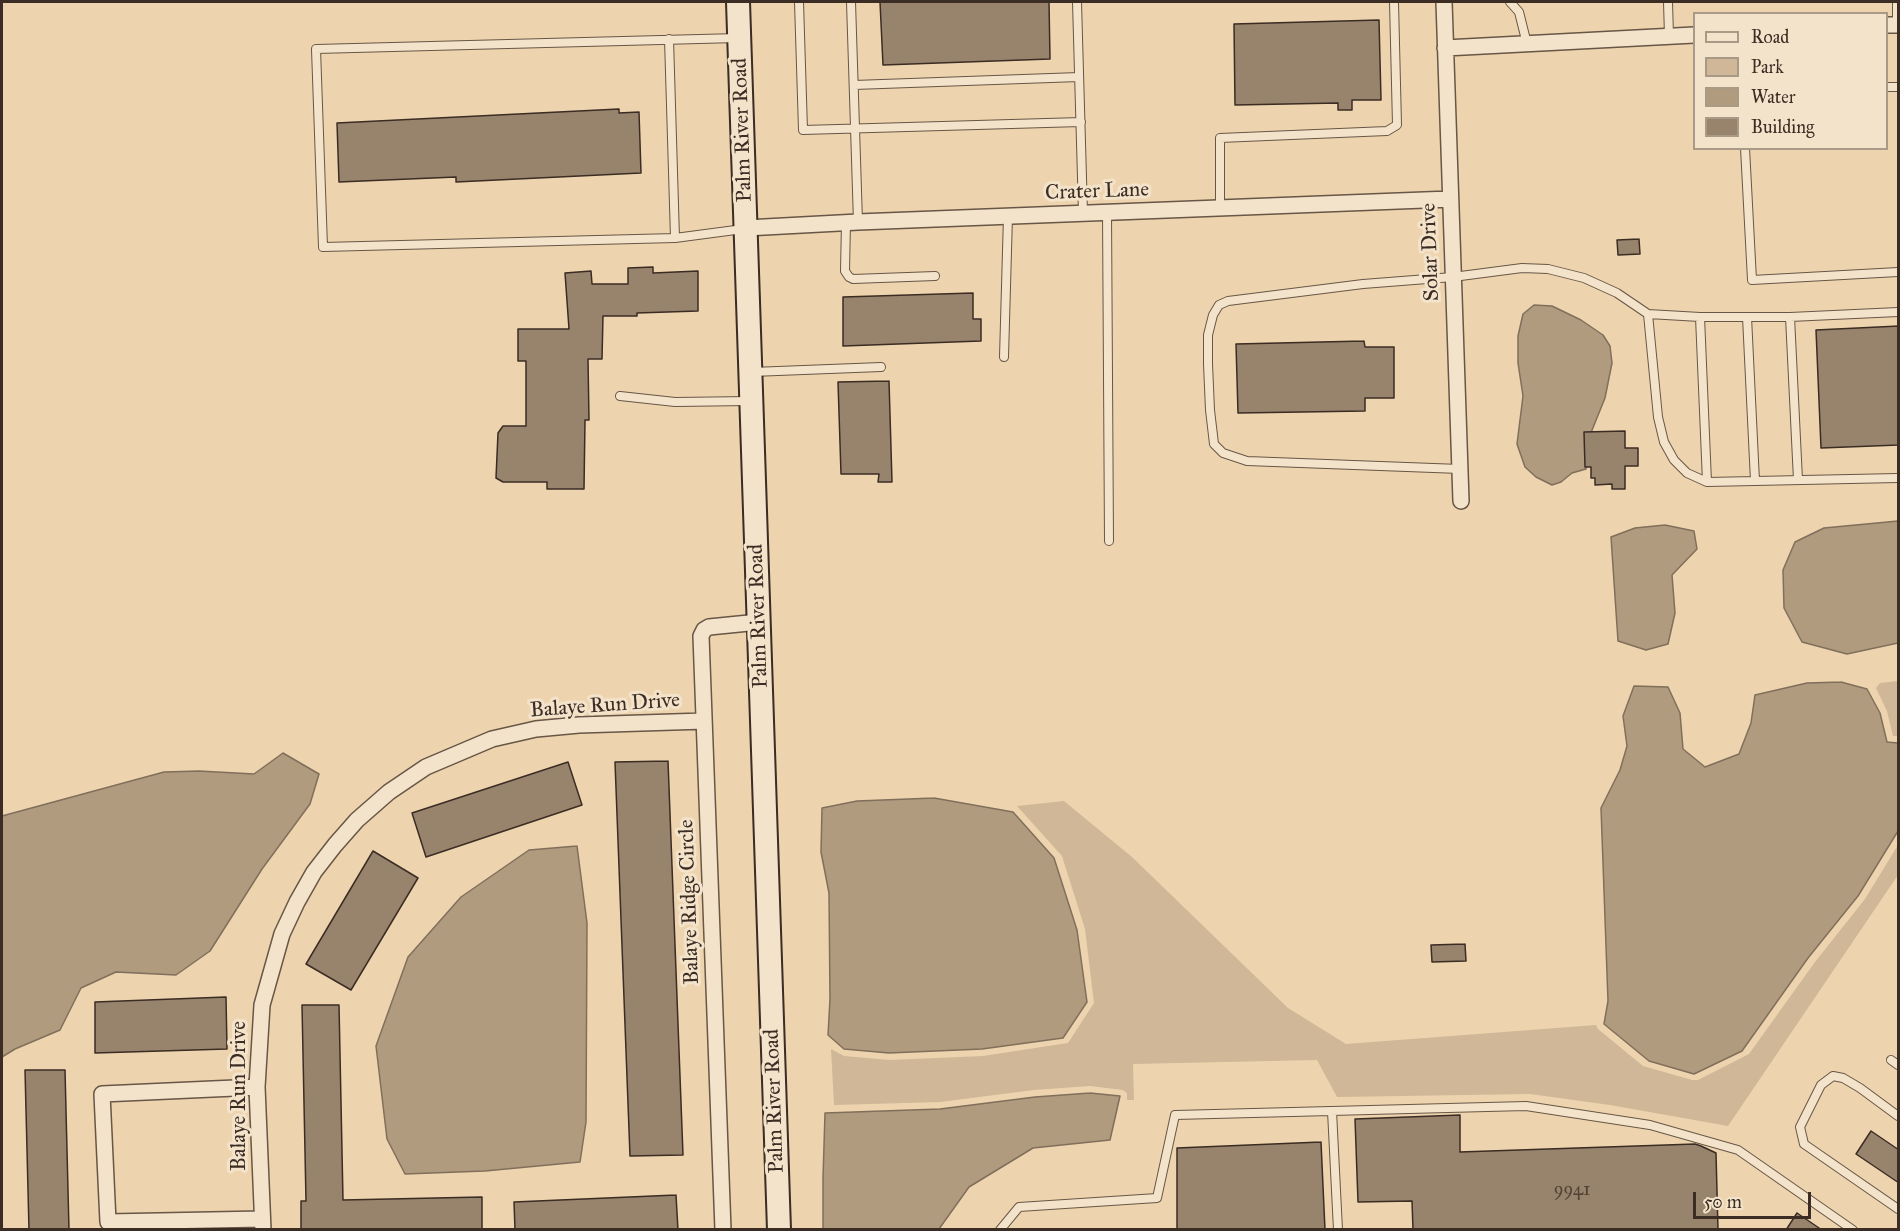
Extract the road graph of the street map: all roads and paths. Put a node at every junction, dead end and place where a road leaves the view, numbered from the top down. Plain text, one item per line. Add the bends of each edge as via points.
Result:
1 (738, 2) edge
2 (799, 2) edge
3 (851, 2) edge
4 (1077, 2) edge
5 (1394, 2) edge
6 (1444, 2) edge
7 (1509, 2) edge
8 (1668, 2) edge
9 (1897, 2) edge
10 (1894, 25) edge
11 (1693, 35) edge
12 (1669, 36) junction
13 (740, 38) junction
14 (669, 39) junction
15 (1527, 44) junction
16 (1445, 48) junction
17 (1079, 77) junction
18 (854, 85) junction
19 (1081, 122) junction
20 (855, 130) junction
21 (1745, 150) edge
22 (1450, 199) junction
23 (1220, 208) junction
24 (1107, 212) junction
25 (1083, 213) junction
26 (1008, 216) junction
27 (852, 222) junction
28 (746, 228) junction
29 (675, 238) junction
30 (1899, 272) edge
31 (935, 276) dead end
32 (1453, 277) junction
33 (1899, 312) edge
34 (1648, 314) junction
35 (1790, 316) junction
36 (1700, 317) junction
37 (1747, 317) junction
38 (1004, 357) dead end
39 (881, 367) dead end
40 (751, 372) junction
41 (620, 396) dead end
42 (752, 401) junction
43 (1460, 469) junction
44 (1899, 478) edge
45 (1798, 480) junction
46 (1707, 482) junction
47 (1755, 482) junction
48 (1461, 501) dead end
49 (1109, 541) dead end
50 (759, 622) junction
51 (704, 722) junction
52 (257, 1086) junction
53 (1332, 1111) junction
54 (1899, 1116) edge
55 (1899, 1209) edge
56 (262, 1224) edge
57 (723, 1230) edge
58 (779, 1230) edge
59 (1000, 1230) edge
60 (1338, 1230) edge
61 (1852, 1230) edge

1 - 13 street, Palm River Road
2 - 20 lane via 803,130
3 - 18 lane
4 - 17 lane
5 - 23 lane via 1397,125 1387,131 1220,138
6 - 16 street, Solar Drive
7 - 15 lane via 1519,12
8 - 12 lane
9 - 10 lane
11 - 12 street
12 - 15 street
13 - 14 lane
13 - 28 street, Palm River Road
14 - 29 lane
14 - 29 lane via 316,49 323,247
15 - 16 street
16 - 22 street, Solar Drive
17 - 18 lane
17 - 19 lane
18 - 20 lane
19 - 20 lane
19 - 25 lane
20 - 27 lane
21 - 30 lane via 1752,280
22 - 23 street, Crater Lane
22 - 32 street, Solar Drive
23 - 24 street, Crater Lane
24 - 25 street, Crater Lane
24 - 49 lane
25 - 26 street, Crater Lane
26 - 27 street, Crater Lane
26 - 38 lane
27 - 28 street, Crater Lane
27 - 31 lane via 845,271 849,277
28 - 29 lane
28 - 40 street, Palm River Road
32 - 34 lane via 1522,268 1548,269 1584,278 1617,293
32 - 43 street, Solar Drive
32 - 43 lane via 1363,284 1219,304 1208,335 1209,387 1214,444 1239,460
33 - 35 lane
34 - 36 lane
34 - 46 lane via 1664,442 1687,474
35 - 37 lane
35 - 45 lane
36 - 37 lane
36 - 46 lane
37 - 47 lane
39 - 40 lane
40 - 42 street, Palm River Road
41 - 42 lane via 675,402
42 - 50 street, Palm River Road
43 - 48 street, Solar Drive
44 - 45 lane
45 - 47 lane
46 - 47 lane
50 - 51 street, Balaye Ridge Circle via 704,630
50 - 58 street, Palm River Road
51 - 52 street, Balaye Run Drive via 536,729 492,739 426,767 389,792 357,820 321,863 282,934 262,1005
51 - 57 street, Balaye Ridge Circle
52 - 56 street, Balaye Run Drive
52 - 56 street via 102,1094 108,1222
53 - 59 lane via 1175,1115 1157,1198 1019,1207
53 - 60 lane
53 - 61 lane via 1527,1106 1650,1125 1738,1150
54 - 55 lane via 1860,1088 1833,1076 1821,1085 1800,1127 1803,1144

